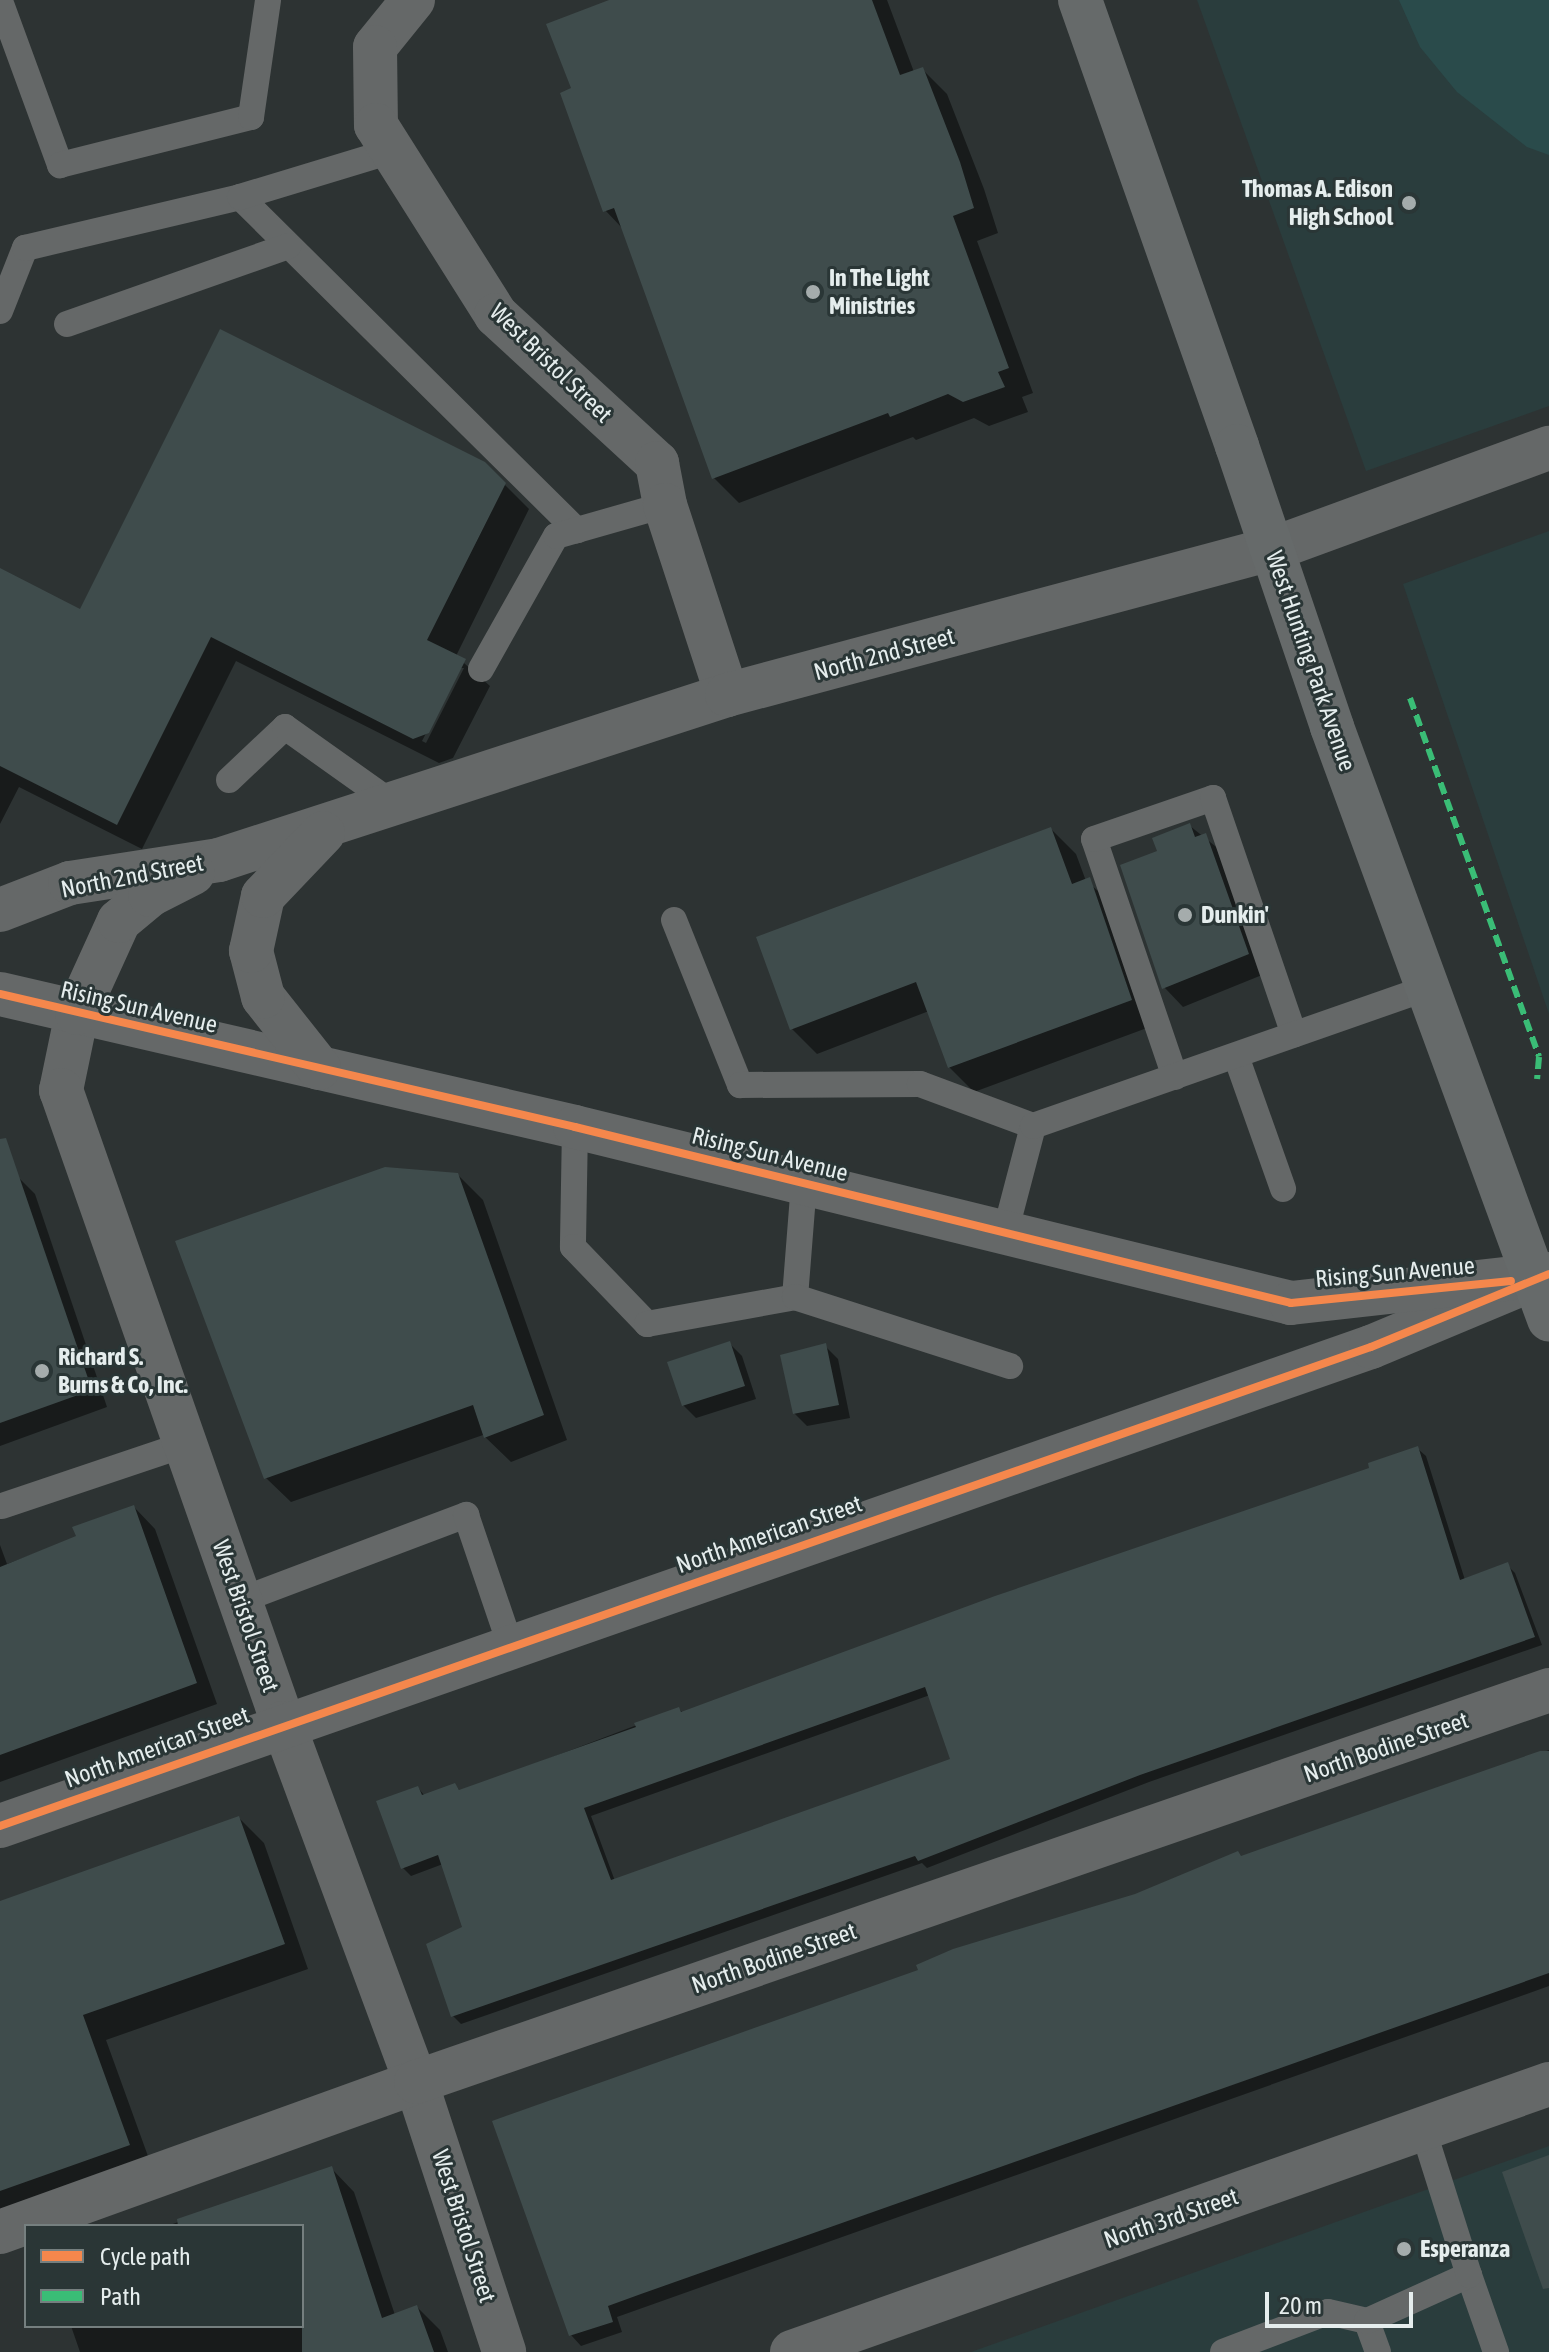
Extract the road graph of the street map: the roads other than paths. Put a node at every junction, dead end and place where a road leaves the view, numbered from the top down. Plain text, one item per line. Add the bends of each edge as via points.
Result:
1 (268, 0) edge
2 (413, 0) edge
3 (1080, 0) edge
4 (0, 1) edge
5 (391, 151) junction
6 (240, 197) junction
7 (289, 246) junction
8 (0, 311) edge
9 (67, 324) dead end
10 (1549, 448) edge
11 (665, 505) junction
12 (577, 531) junction
13 (481, 669) dead end
14 (727, 695) junction
15 (229, 780) dead end
16 (392, 803) junction
17 (332, 825) junction
18 (219, 860) junction
19 (0, 910) edge
20 (674, 920) dead end
21 (1427, 988) junction
22 (0, 994) edge
23 (77, 1013) junction
24 (1294, 1035) junction
25 (1236, 1056) junction
26 (319, 1068) junction
27 (1175, 1077) junction
28 (1033, 1126) junction
29 (575, 1127) junction
30 (804, 1183) junction
31 (1283, 1189) dead end
32 (1005, 1233) junction
33 (1542, 1276) edge
34 (795, 1297) junction
35 (1549, 1319) edge
36 (1010, 1366) dead end
37 (186, 1444) junction
38 (2, 1506) edge
39 (241, 1600) junction
40 (510, 1644) junction
41 (1549, 1690) edge
42 (283, 1723) junction
43 (0, 1826) edge
44 (416, 2082) junction
45 (1549, 2084) edge
46 (1423, 2129) junction
47 (0, 2232) edge
48 (1469, 2275) junction
49 (1367, 2321) junction
50 (504, 2352) edge
51 (792, 2352) edge
52 (1223, 2352) edge
53 (1378, 2352) edge
54 (1496, 2352) edge

1 - 4 lane via 251,117 60,165
2 - 5 street, West Bristol Street via 375,47 376,125
3 - 21 main road, West Hunting Park Avenue, bridge
5 - 6 lane
5 - 11 street, West Bristol Street via 496,315 657,463
6 - 7 lane
6 - 8 lane via 25,248
7 - 9 lane
7 - 12 lane
10 - 14 street, North 2nd Street via 1278,547
11 - 12 lane
11 - 14 street, West Bristol Street
12 - 13 lane via 556,536
14 - 16 street, North 2nd Street
15 - 16 lane via 285,727
16 - 17 street, North 2nd Street
17 - 18 street, North 2nd Street
17 - 26 street via 263,896 251,951 263,997
18 - 19 street, North 2nd Street via 70,883
18 - 23 street, North 2nd Street via 150,895 119,921
20 - 28 lane via 740,1085 920,1084
21 - 24 lane
21 - 33 main road, West Hunting Park Avenue
22 - 23 street, Rising Sun Avenue
23 - 26 street, Rising Sun Avenue
23 - 37 street, West Bristol Street via 61,1090
24 - 25 lane
24 - 27 lane via 1213,798 1108,833 1094,839
25 - 27 lane
25 - 31 lane
26 - 29 street, Rising Sun Avenue
27 - 28 lane
28 - 32 lane
29 - 30 street, Rising Sun Avenue
29 - 34 lane via 573,1247 647,1324
30 - 32 street, Rising Sun Avenue
30 - 34 lane
32 - 33 street, Rising Sun Avenue via 1291,1303
33 - 35 main road, West Hunting Park Avenue
33 - 40 street, North American Street via 1371,1347
34 - 36 lane
37 - 38 lane
37 - 39 street, West Bristol Street
39 - 40 lane via 466,1515
39 - 42 street, West Bristol Street
40 - 42 street, North American Street
41 - 44 street, North Bodine Street
42 - 43 street, North American Street
42 - 44 street, West Bristol Street
44 - 47 street, North Bodine Street
44 - 50 street, West Bristol Street
45 - 46 street, North 3rd Street
46 - 48 lane
46 - 51 street, North 3rd Street
48 - 49 lane
48 - 54 lane
49 - 52 lane via 1328,2312
49 - 53 lane

